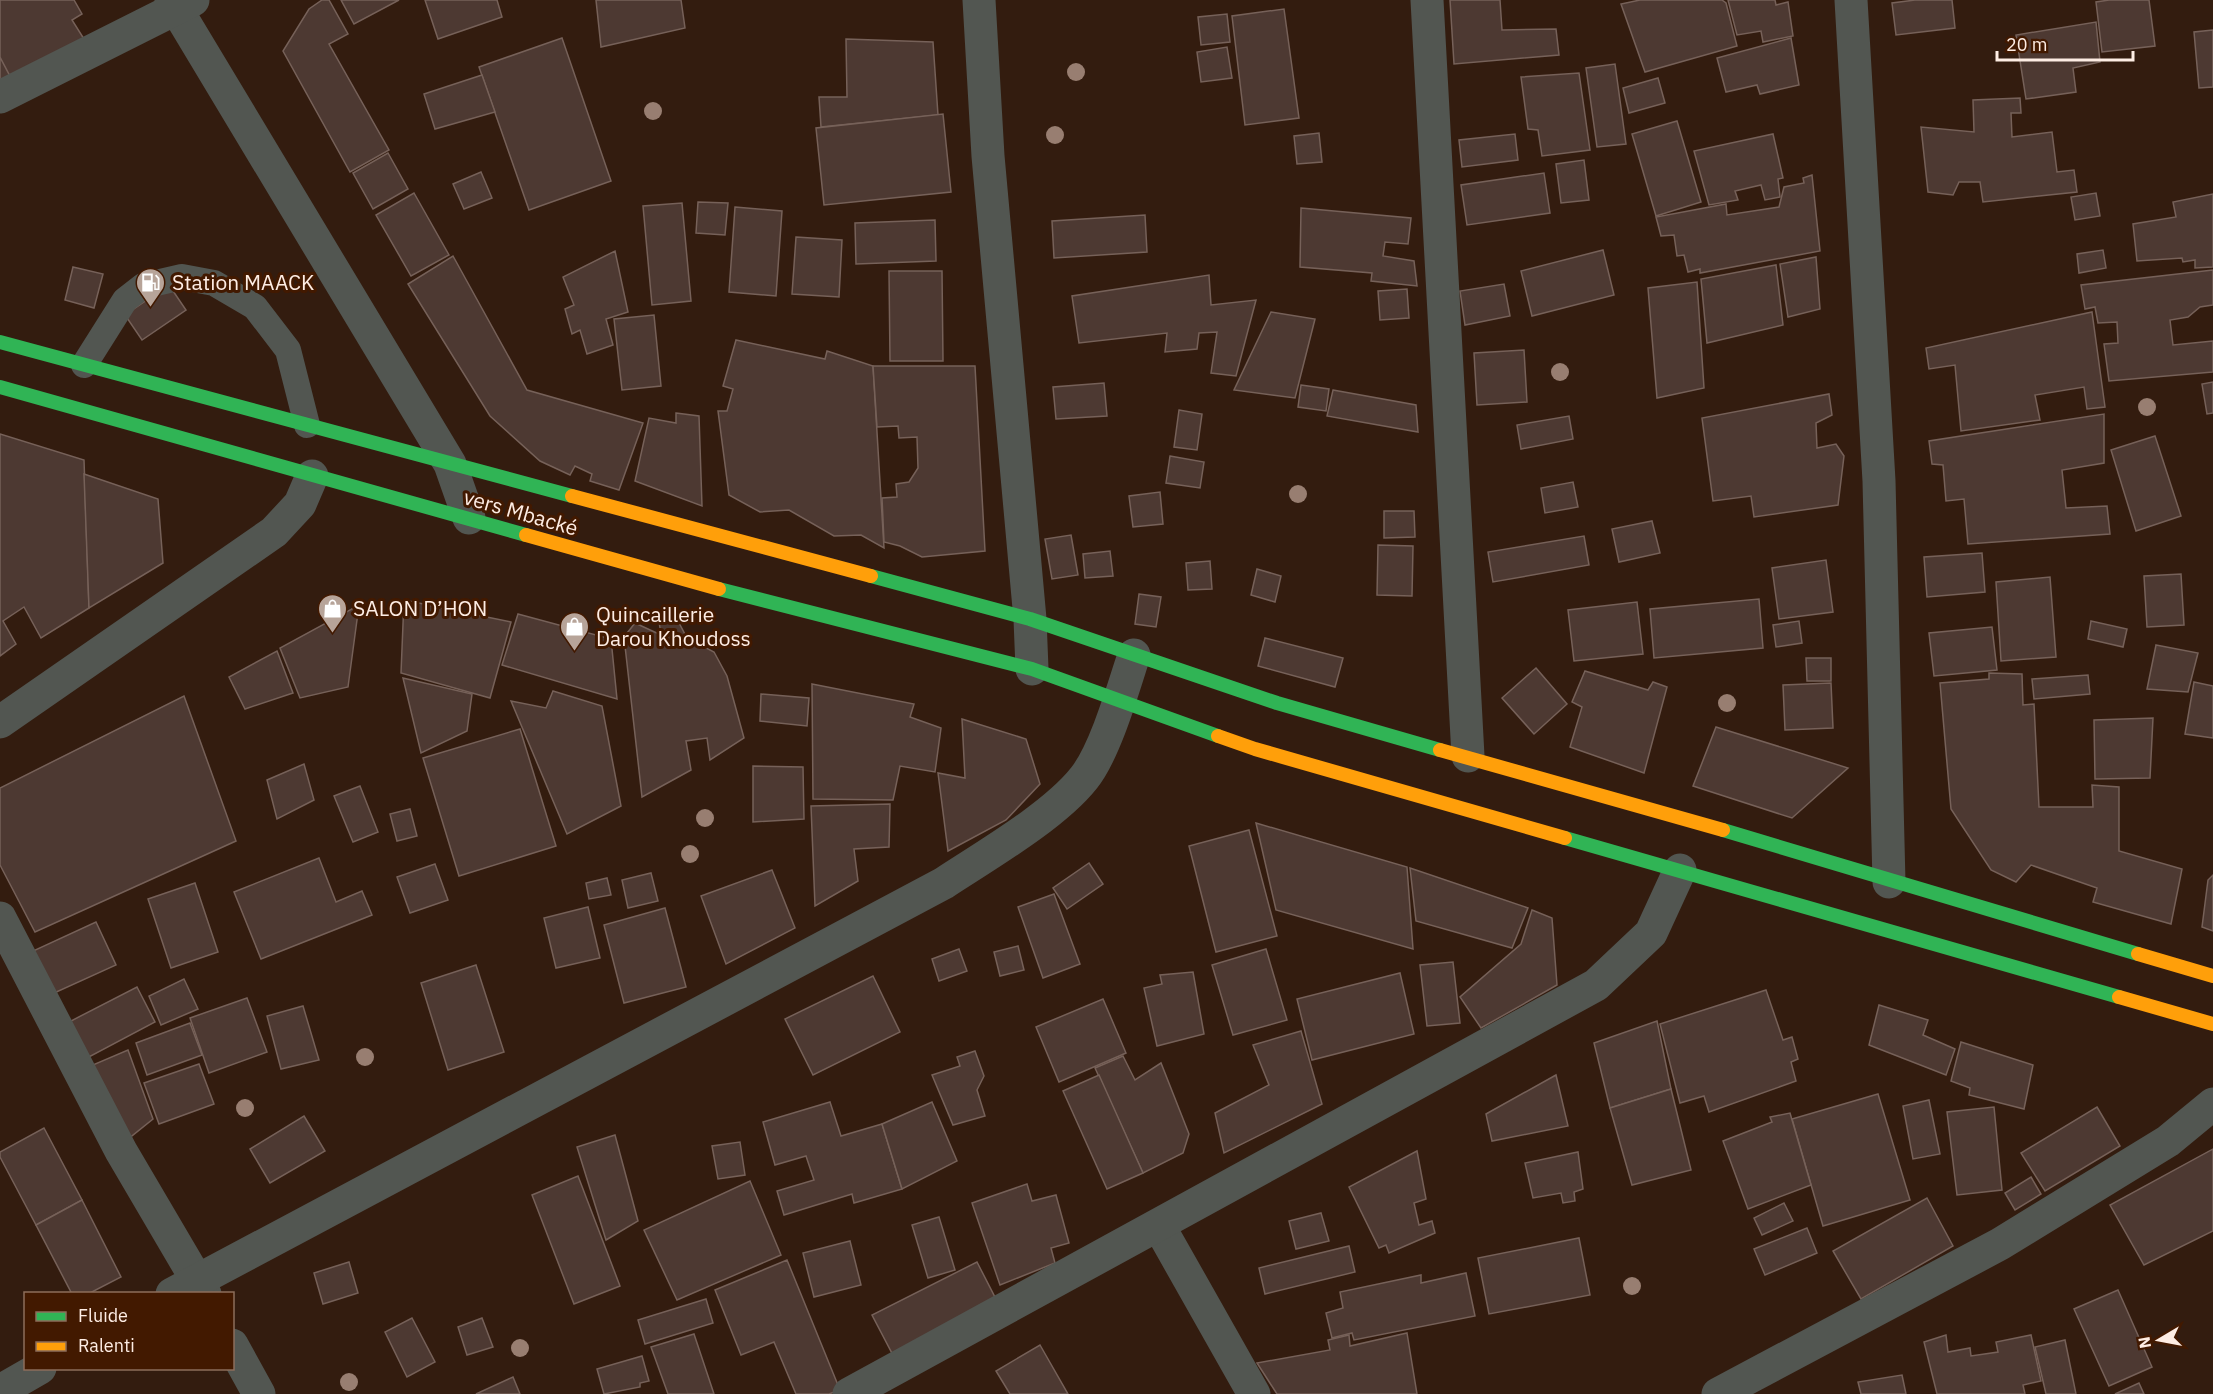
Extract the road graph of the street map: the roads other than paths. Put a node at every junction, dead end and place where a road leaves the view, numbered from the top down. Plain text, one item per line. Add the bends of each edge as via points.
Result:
1 (979, 0) edge
2 (1427, 0) edge
3 (1851, 0) edge
4 (180, 3) edge
5 (0, 97) edge
6 (0, 342) edge
7 (84, 365) junction
8 (0, 387) edge
9 (307, 425) junction
10 (450, 464) junction
11 (312, 476) junction
12 (469, 519) junction
13 (1030, 619) junction
14 (1134, 655) junction
15 (1032, 669) junction
16 (1119, 702) junction
17 (0, 722) edge
18 (1468, 756) junction
19 (1680, 870) junction
20 (1888, 882) junction
21 (0, 918) edge
22 (2213, 976) edge
23 (2213, 1024) edge
24 (2213, 1104) edge
25 (1159, 1226) junction
26 (191, 1289) edge
27 (234, 1349) edge
28 (37, 1370) edge
29 (0, 1391) edge
30 (259, 1394) edge
31 (849, 1394) edge
32 (1254, 1394) edge
33 (1718, 1394) edge

1 - 13 street via 988,156
2 - 18 street
3 - 20 street via 1879,481
4 - 5 street
4 - 10 street
6 - 7 main road, vers Mbacké
7 - 9 main road, vers Mbacké
7 - 9 lane via 125,300 143,286 182,277 214,283 255,307 288,350
8 - 11 main road, vers Mbacké
9 - 10 main road, vers Mbacké
10 - 12 street
10 - 13 main road, vers Mbacké
11 - 12 main road, vers Mbacké
11 - 17 street via 300,504 274,532
12 - 15 main road, vers Mbacké via 710,587
13 - 14 main road, vers Mbacké
13 - 15 street
14 - 16 street
14 - 18 main road, vers Mbacké via 1277,703
15 - 16 main road, vers Mbacké
16 - 19 main road, vers Mbacké via 1255,749
16 - 26 street via 1085,777 1069,794 944,883
18 - 20 main road, vers Mbacké
19 - 23 main road, vers Mbacké
19 - 25 street via 1651,933 1596,985
20 - 22 main road, vers Mbacké
21 - 26 street
24 - 33 street via 2168,1141 2000,1244
25 - 31 street
25 - 32 street
27 - 30 street
28 - 29 street

